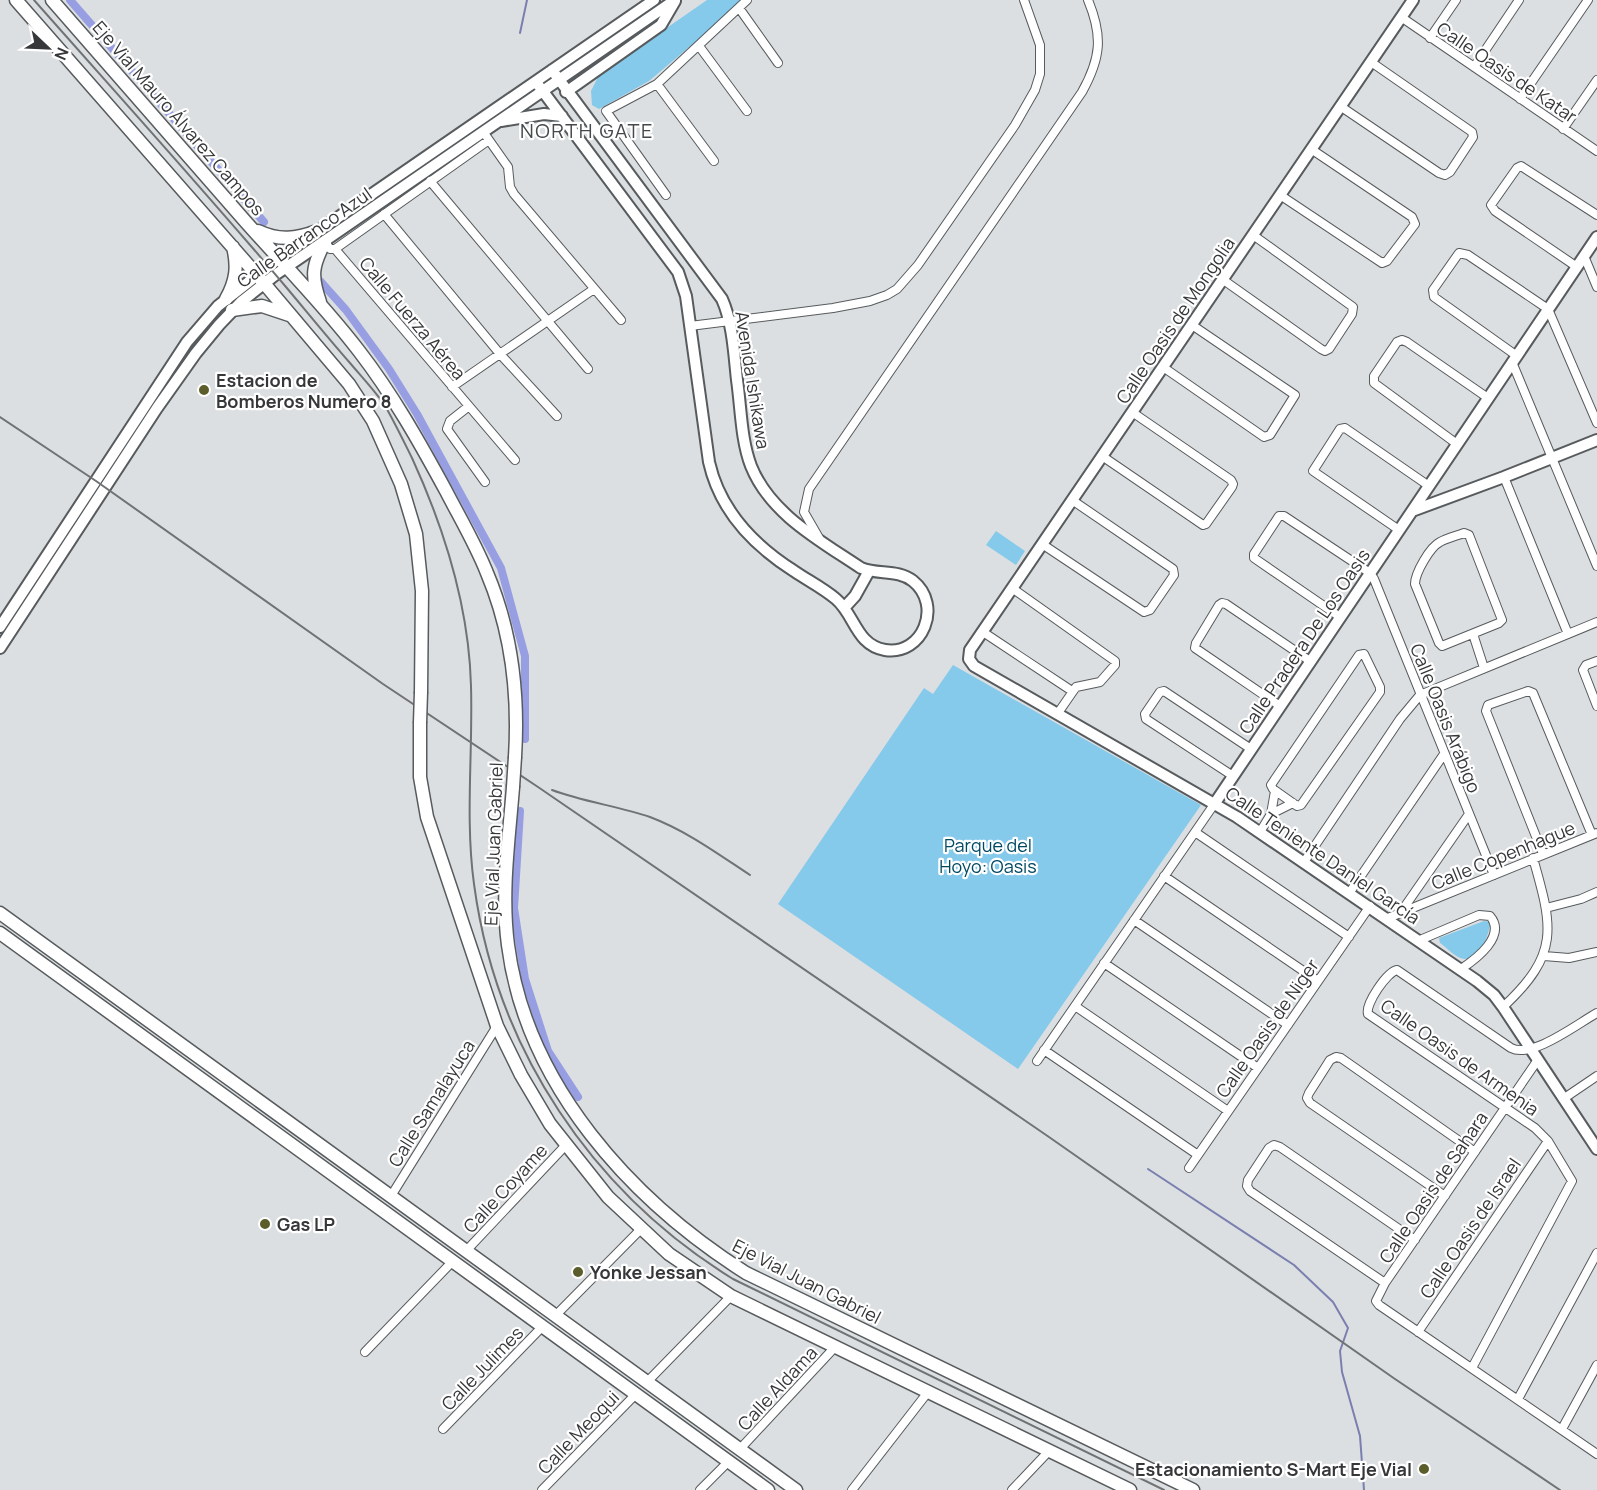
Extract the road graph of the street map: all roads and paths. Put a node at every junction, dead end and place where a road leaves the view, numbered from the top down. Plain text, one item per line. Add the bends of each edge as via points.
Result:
1 (16, 0) edge
2 (52, 0) edge
3 (654, 0) edge
4 (675, 0) edge
5 (747, 0) edge
6 (1024, 0) edge
7 (1088, 0) edge
8 (1413, 0) edge
9 (1456, 0) edge
10 (1519, 0) edge
11 (1588, 0) edge
12 (740, 8) junction
13 (1401, 17) junction
14 (1430, 38) junction
15 (699, 46) junction
16 (1371, 62) junction
17 (778, 63) dead end
18 (1474, 67) junction
19 (552, 70) junction
20 (1597, 80) edge
21 (559, 81) junction
22 (536, 82) junction
23 (657, 84) junction
24 (543, 92) junction
25 (566, 92) junction
26 (1520, 99) junction
27 (1340, 106) junction
28 (747, 111) dead end
29 (562, 116) junction
30 (500, 121) junction
31 (1563, 129) junction
32 (487, 136) junction
33 (1311, 149) junction
34 (1597, 151) edge
35 (714, 161) dead end
36 (430, 181) junction
37 (666, 195) dead end
38 (1280, 195) junction
39 (384, 214) junction
40 (1597, 215) edge
41 (249, 225) junction
42 (317, 231) junction
43 (1253, 235) junction
44 (1597, 237) edge
45 (330, 245) junction
46 (233, 246) junction
47 (1584, 256) junction
48 (283, 263) junction
49 (1576, 267) junction
50 (261, 279) junction
51 (1222, 279) junction
52 (1597, 287) edge
53 (594, 289) junction
54 (229, 305) junction
55 (323, 309) junction
56 (1548, 309) junction
57 (293, 317) junction
58 (621, 320) dead end
59 (729, 320) junction
60 (547, 321) junction
61 (1192, 325) junction
62 (690, 326) junction
63 (500, 354) junction
64 (1515, 359) junction
65 (1163, 367) junction
66 (588, 369) dead end
67 (452, 387) junction
68 (1488, 398) junction
69 (469, 406) junction
70 (1132, 412) junction
71 (557, 416) dead end
72 (1597, 423) edge
73 (1597, 440) edge
74 (1457, 444) junction
75 (1102, 456) junction
76 (1552, 458) junction
77 (515, 460) dead end
78 (1504, 477) junction
79 (484, 482) dead end
80 (1429, 486) junction
81 (1072, 500) junction
82 (1412, 511) junction
83 (1399, 530) junction
84 (820, 540) junction
85 (1042, 544) junction
86 (1597, 566) edge
87 (869, 571) junction
88 (1370, 573) junction
89 (1012, 588) junction
90 (844, 608) junction
91 (1340, 617) junction
92 (1597, 622) edge
93 (0, 627) edge
94 (983, 632) junction
95 (1473, 634) junction
96 (1568, 634) junction
97 (0, 648) edge
98 (969, 659) joint
99 (1310, 661) junction
100 (1597, 661) edge
101 (1485, 668) junction
102 (1072, 691) junction
103 (1420, 695) junction
104 (1280, 706) junction
105 (1597, 706) edge
106 (1058, 713) junction
107 (1251, 749) junction
108 (1444, 754) junction
109 (1233, 776) junction
110 (1275, 791) junction
111 (1215, 803) junction
112 (1293, 803) junction
113 (1271, 814) junction
114 (1468, 814) junction
115 (1195, 832) junction
116 (1260, 832) junction
117 (1594, 834) edge
118 (1543, 854) junction
119 (1533, 858) junction
120 (1304, 862) junction
121 (1494, 875) junction
122 (1164, 876) junction
123 (1350, 892) junction
124 (1597, 892) edge
125 (1370, 906) junction
126 (1546, 908) junction
127 (1401, 912) junction
128 (0, 913) edge
129 (1388, 918) junction
130 (1134, 920) junction
131 (0, 933) edge
132 (1349, 937) junction
133 (1420, 940) junction
134 (1597, 952) edge
135 (1544, 956) junction
136 (1104, 963) junction
137 (1461, 969) junction
138 (1318, 981) junction
139 (1075, 1006) junction
140 (1503, 1007) junction
141 (1597, 1013) edge
142 (1288, 1025) junction
143 (497, 1026) junction
144 (1530, 1049) junction
145 (1044, 1050) junction
146 (1537, 1060) junction
147 (1037, 1061) dead end
148 (1258, 1068) junction
149 (1597, 1076) edge
150 (1563, 1099) junction
151 (1505, 1107) junction
152 (1228, 1112) junction
153 (1548, 1141) junction
154 (1596, 1145) edge
155 (565, 1146) junction
156 (322, 1147) junction
157 (1475, 1152) junction
158 (1198, 1155) junction
159 (313, 1160) junction
160 (1189, 1168) dead end
161 (391, 1196) junction
162 (1445, 1196) junction
163 (641, 1229) junction
164 (1415, 1240) junction
165 (466, 1251) junction
166 (1597, 1253) edge
167 (452, 1262) junction
168 (1385, 1283) junction
169 (731, 1296) junction
170 (556, 1315) junction
171 (542, 1327) junction
172 (1418, 1332) junction
173 (835, 1347) junction
174 (365, 1352) dead end
175 (1597, 1365) edge
176 (1472, 1368) junction
177 (647, 1382) junction
178 (928, 1392) junction
179 (635, 1395) junction
180 (1518, 1399) junction
181 (443, 1429) dead end
182 (1562, 1429) junction
183 (740, 1449) junction
184 (1050, 1451) junction
185 (1597, 1454) edge
186 (729, 1461) junction
187 (760, 1487) edge
188 (542, 1490) edge
189 (700, 1490) edge
190 (796, 1490) edge
191 (852, 1490) edge
192 (1011, 1490) edge
193 (1130, 1490) edge
194 (1193, 1490) edge

1 - 46 main road
2 - 41 main road, Eje Vial Mauro Álvarez Campos
3 - 19 street, Calle Barranco Azul
4 - 21 street, Calle Barranco Azul
4 - 25 street via 661,25
5 - 12 street
6 - 59 street via 1040,45 1040,74 1035,90 912,274 897,289 870,301
7 - 84 street via 1099,34 1099,49 1090,78 809,489 804,512
8 - 13 street, Calle Oasis de Mongolia
9 - 14 street
10 - 18 street
11 - 26 street
12 - 15 street
12 - 17 street
13 - 14 street, Calle Oasis de Katar
13 - 16 street, Calle Oasis de Mongolia
14 - 18 street, Calle Oasis de Katar
15 - 23 street
15 - 28 street
16 - 27 street, Calle Oasis de Mongolia
16 - 27 street via 1472,132 1473,137 1450,172 1439,173
18 - 26 street, Calle Oasis de Katar
19 - 21 street, Avenida Ishikawa
19 - 22 street, Calle Barranco Azul
20 - 31 street
21 - 24 street, Calle Barranco Azul
21 - 25 street, Avenida Ishikawa
22 - 24 street, Avenida Ishikawa
22 - 42 street, Calle Barranco Azul
23 - 35 street
23 - 37 street via 606,112
24 - 29 street, Avenida Ishikawa
24 - 30 street, Calle Barranco Azul
25 - 59 street, Avenida Ishikawa via 716,290
26 - 31 street, Calle Oasis de Katar
27 - 33 street, Calle Oasis de Mongolia
29 - 30 street via 544,114
29 - 62 street, Avenida Ishikawa via 678,272
30 - 32 street, Calle Barranco Azul
31 - 34 street, Calle Oasis de Katar
32 - 36 street
32 - 45 street, Calle Barranco Azul
32 - 53 street via 508,167 514,194
33 - 38 street, Calle Oasis de Mongolia
33 - 38 street via 1412,217 1415,224 1382,263
36 - 39 street
36 - 60 street
38 - 43 street, Calle Oasis de Mongolia
39 - 45 street
39 - 63 street
40 - 49 street via 1521,166 1491,204 1495,211
41 - 42 main road via 282,239
41 - 48 main road, Eje Vial Mauro Álvarez Campos
42 - 48 street, Calle Barranco Azul
43 - 51 street, Calle Oasis de Mongolia
43 - 51 street via 1353,307 1329,349 1321,350
44 - 47 street, Calle Pradera De Los Oasis
45 - 48 street, Calle Barranco Azul
45 - 55 main road via 317,257 313,274
45 - 67 street, Calle Fuerza Aérea
46 - 50 main road
46 - 54 main road via 237,268
47 - 49 street, Calle Pradera De Los Oasis
47 - 52 street
48 - 50 street, Calle Barranco Azul
48 - 55 main road, Eje Vial Juan Gabriel
49 - 56 street, Calle Pradera De Los Oasis
50 - 54 street, Calle Barranco Azul
50 - 57 main road, Eje Vial Juan Gabriel
51 - 61 street, Calle Oasis de Mongolia
53 - 58 street
53 - 60 street
54 - 57 main road via 262,306
54 - 93 street, Calle Barranco Azul via 218,306 187,342
54 - 97 street, Calle Barranco Azul
55 - 194 main road, Eje Vial Juan Gabriel, bridge via 358,349 396,404 486,570 502,615 513,660 517,709 507,873 506,920 511,966 539,1051 587,1129 630,1180 682,1230 746,1273
56 - 64 street, Calle Pradera De Los Oasis
56 - 64 street via 1459,253 1433,290 1434,297
56 - 72 street
57 - 143 main road, Eje Vial Juan Gabriel, bridge via 362,402 387,449 416,534 420,572 420,777 427,817
59 - 62 street
59 - 84 street, Avenida Ishikawa via 751,465 776,506
60 - 63 street
60 - 66 street
61 - 65 street, Calle Oasis de Mongolia
61 - 65 street via 1295,395 1270,435 1264,437
62 - 90 street, Avenida Ishikawa via 712,477 727,509 761,548 837,599
63 - 67 street
63 - 71 street
64 - 68 street, Calle Pradera De Los Oasis
64 - 76 street
65 - 70 street, Calle Oasis de Mongolia
67 - 69 street, Calle Fuerza Aérea
68 - 74 street, Calle Pradera De Los Oasis
68 - 74 street via 1402,340 1374,376 1374,383
69 - 77 street, Calle Fuerza Aérea
69 - 79 street via 450,421 447,429
70 - 75 street, Calle Oasis de Mongolia
70 - 75 street via 1231,480 1232,487 1203,525
73 - 76 street
74 - 80 street, Calle Pradera De Los Oasis
75 - 81 street, Calle Oasis de Mongolia
76 - 78 street
76 - 86 street
78 - 82 street
78 - 96 street
80 - 82 street, Calle Pradera De Los Oasis
80 - 83 street via 1345,428 1340,429 1313,471
81 - 85 street, Calle Oasis de Mongolia
81 - 85 street via 1173,569 1150,610 1146,612
82 - 83 street, Calle Pradera De Los Oasis
83 - 88 street, Calle Pradera De Los Oasis
84 - 87 street, Avenida Ishikawa
85 - 89 street, Calle Oasis de Mongolia
87 - 90 street
87 - 90 street, Avenida Ishikawa via 902,575 921,589 928,618 920,637 896,651 881,649 861,637
88 - 91 street, Calle Pradera De Los Oasis
88 - 91 street via 1284,516 1278,517 1254,558
88 - 103 street, Calle Oasis Arábigo
89 - 94 street, Calle Oasis de Mongolia
89 - 102 street via 1114,659 1115,665 1102,681 1080,685
91 - 99 street, Calle Pradera De Los Oasis
92 - 96 street
94 - 98 street, Calle Oasis de Mongolia via 970,650
94 - 102 street
95 - 95 street via 1502,618 1469,535 1464,533 1437,543 1417,571 1415,584 1440,645
95 - 101 street
96 - 101 street
98 - 106 street, Calle Teniente Daniel García via 974,666
99 - 104 street, Calle Pradera De Los Oasis
99 - 104 street via 1221,603 1195,648
100 - 105 street via 1583,668
101 - 103 street
102 - 106 street
103 - 108 street, Calle Oasis Arábigo
103 - 120 street
104 - 107 street, Calle Pradera De Los Oasis
106 - 111 street, Calle Teniente Daniel García
107 - 109 street, Calle Pradera De Los Oasis
107 - 109 street via 1164,691 1145,714 1146,719
108 - 114 street, Calle Oasis Arábigo
108 - 123 street
109 - 111 street, Calle Pradera De Los Oasis
110 - 112 street
110 - 112 street via 1271,785 1359,655 1364,654 1380,692 1301,805
110 - 113 street
111 - 115 street, Calle Pradera De Los Oasis
111 - 116 street, Calle Teniente Daniel García
112 - 113 street
113 - 116 street
114 - 121 street, Calle Oasis Arábigo
114 - 127 street
115 - 122 street, Calle Pradera De Los Oasis
115 - 132 street
116 - 120 street, Calle Teniente Daniel García
117 - 118 street, Calle Copenhague
117 - 118 street via 1531,691 1488,705
118 - 119 street, Calle Copenhague
119 - 121 street, Calle Copenhague
119 - 126 street
120 - 123 street, Calle Teniente Daniel García
121 - 127 street, Calle Copenhague
122 - 130 street, Calle Pradera De Los Oasis
122 - 138 street
123 - 125 street, Calle Teniente Daniel García
124 - 126 street
125 - 129 street, Calle Teniente Daniel García
125 - 132 street, Calle Oasis de Niger
126 - 135 street
127 - 129 street, Calle Copenhague
128 - 156 main road
129 - 133 street, Calle Teniente Daniel García
130 - 136 street, Calle Pradera De Los Oasis
130 - 142 street
131 - 159 main road
132 - 138 street, Calle Oasis de Niger
133 - 137 street, Calle Teniente Daniel García
133 - 137 street via 1479,915 1490,916 1494,921 1492,939 1480,956
134 - 135 street via 1569,958
135 - 140 street via 1530,981
136 - 139 street, Calle Pradera De Los Oasis
136 - 148 street
137 - 140 street, Calle Teniente Daniel García
138 - 142 street, Calle Oasis de Niger
139 - 145 street, Calle Pradera De Los Oasis
139 - 152 street
140 - 144 street, Calle Teniente Daniel García
141 - 144 street
142 - 148 street, Calle Oasis de Niger
143 - 155 main road, Eje Vial Juan Gabriel via 529,1090
143 - 161 street, Calle Samalayuca
144 - 146 street, Calle Teniente Daniel García
144 - 151 street, Calle Oasis de Armenia via 1511,1048 1397,970 1388,975 1368,1007 1371,1016
145 - 147 street, Calle Pradera De Los Oasis
145 - 158 street
146 - 150 street, Calle Teniente Daniel García
146 - 151 street, Calle Oasis de Sahara
148 - 152 street, Calle Oasis de Niger
149 - 150 street
150 - 154 street, Calle Teniente Daniel García
151 - 153 street, Calle Oasis de Armenia
151 - 157 street, Calle Oasis de Sahara
152 - 158 street, Calle Oasis de Niger
153 - 172 street, Calle Oasis de Israel
153 - 176 street, Calle Oasis de Armenia via 1572,1181 1570,1188
155 - 163 main road, Eje Vial Juan Gabriel
155 - 165 street, Calle Coyame
156 - 159 main road
156 - 161 main road
157 - 162 street, Calle Oasis de Sahara
157 - 162 street via 1341,1058 1330,1060 1308,1101
158 - 160 street, Calle Oasis de Niger
159 - 167 main road
161 - 165 main road
162 - 164 street, Calle Oasis de Sahara
163 - 169 main road, Eje Vial Juan Gabriel
163 - 170 street
164 - 168 street, Calle Oasis de Sahara
164 - 168 street via 1280,1147 1269,1148 1248,1180 1248,1188
165 - 170 main road
166 - 180 street
167 - 171 main road
167 - 174 street
168 - 172 street, Calle Oasis de Sahara via 1376,1301
169 - 173 main road, Eje Vial Juan Gabriel
169 - 177 street
170 - 177 main road
171 - 179 main road
171 - 181 street, Calle Julimes
172 - 176 street
173 - 178 main road, Eje Vial Juan Gabriel
173 - 183 street, Calle Aldama
175 - 182 street
176 - 180 street
177 - 183 main road
178 - 184 main road, Eje Vial Juan Gabriel
178 - 191 street
179 - 186 main road
179 - 188 street, Calle Meoqui
180 - 182 street
182 - 185 street
183 - 190 main road
184 - 192 street
184 - 193 main road, Eje Vial Juan Gabriel
186 - 187 main road
186 - 189 street

